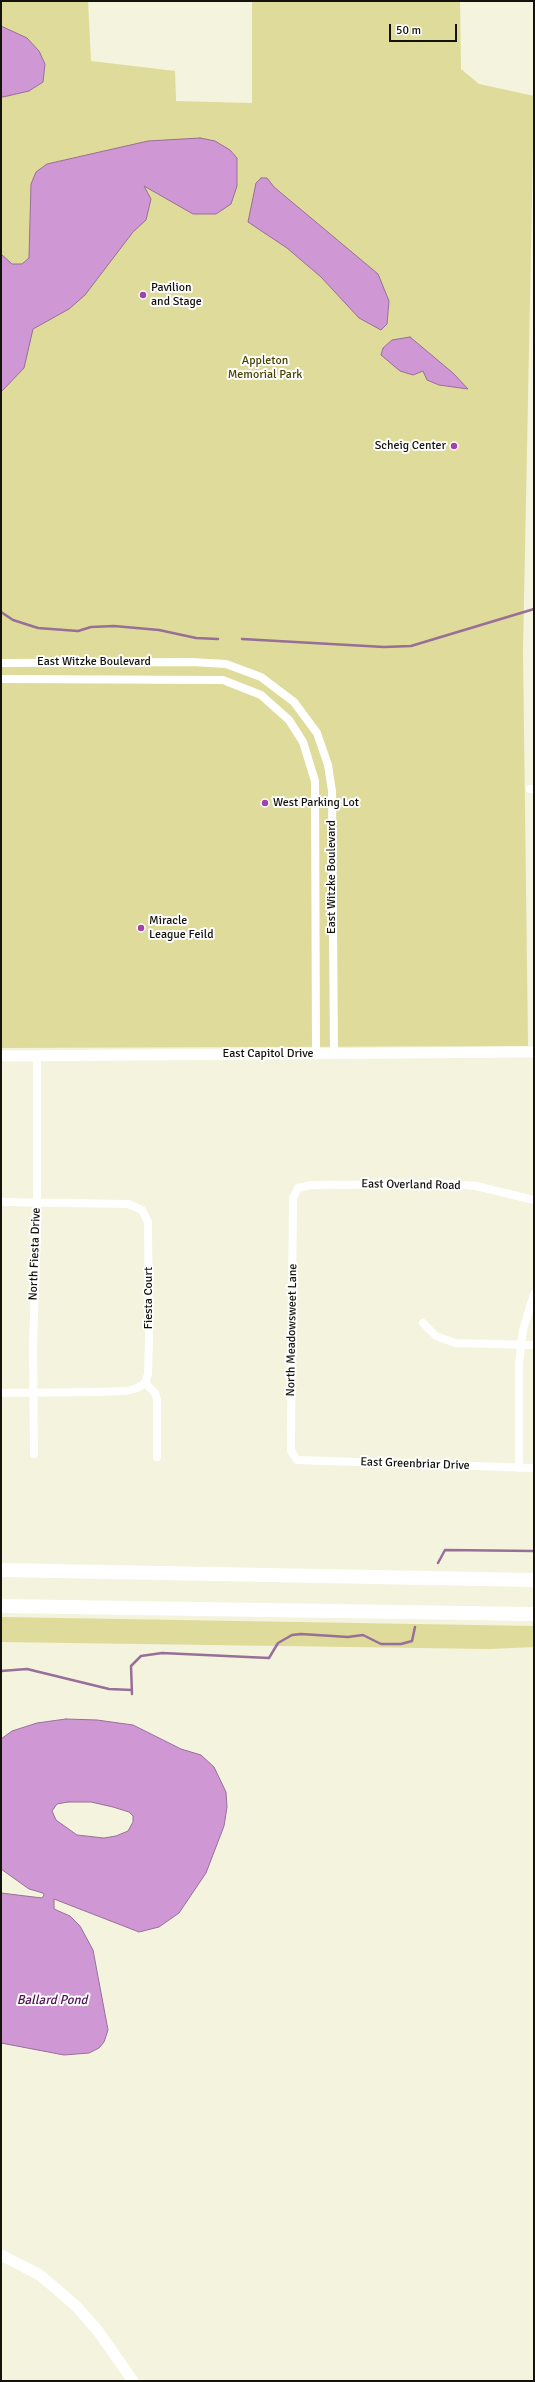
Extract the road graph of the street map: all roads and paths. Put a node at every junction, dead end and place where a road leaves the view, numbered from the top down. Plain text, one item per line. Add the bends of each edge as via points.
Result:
1 (1, 663) edge
2 (1, 679) edge
3 (534, 1052) edge
4 (316, 1054) junction
5 (334, 1054) junction
6 (37, 1055) junction
7 (1, 1056) edge
8 (293, 1198) joint
9 (534, 1200) edge
10 (1, 1202) edge
11 (36, 1202) junction
12 (534, 1294) edge
13 (423, 1323) dead end
14 (521, 1344) junction
15 (534, 1344) edge
16 (145, 1383) junction
17 (33, 1392) junction
18 (1, 1393) edge
19 (34, 1454) dead end
20 (157, 1457) dead end
21 (297, 1460) joint
22 (520, 1468) junction
23 (534, 1468) edge
24 (1, 1570) edge
25 (534, 1580) edge
26 (1, 1606) edge
27 (71, 1607) junction
28 (1, 1614) edge
29 (534, 1614) edge
30 (1, 2255) edge
31 (133, 2381) edge

1 - 5 street, East Witzke Boulevard via 226,664 261,677 294,702 317,733 328,765 332,791
2 - 4 street, East Witzke Boulevard via 212,679 236,684 261,695 289,720 303,742 315,781
3 - 5 street, East Capitol Drive
4 - 5 street, East Capitol Drive
4 - 6 street, East Capitol Drive
6 - 7 street, East Capitol Drive
6 - 11 street, North Fiesta Drive
8 - 9 street, East Overland Road via 298,1188 311,1185 452,1184 476,1186
8 - 21 street, North Meadowsweet Lane via 291,1439 292,1451
10 - 11 street, Fiesta Court
11 - 16 street, Fiesta Court via 128,1204 142,1210 146,1216 149,1233 149,1341 148,1374
11 - 17 street, North Fiesta Drive
12 - 14 street
13 - 14 street via 445,1341 470,1344
14 - 15 street
14 - 22 street via 518,1402
16 - 17 street via 126,1391
16 - 20 street via 155,1393
17 - 18 street
17 - 19 street, North Fiesta Drive
21 - 22 street, East Greenbriar Drive
22 - 23 street, East Greenbriar Drive
24 - 25 highway
26 - 27 highway
27 - 28 highway via 41,1614
27 - 29 highway
30 - 31 street via 40,2275 76,2306 98,2331

